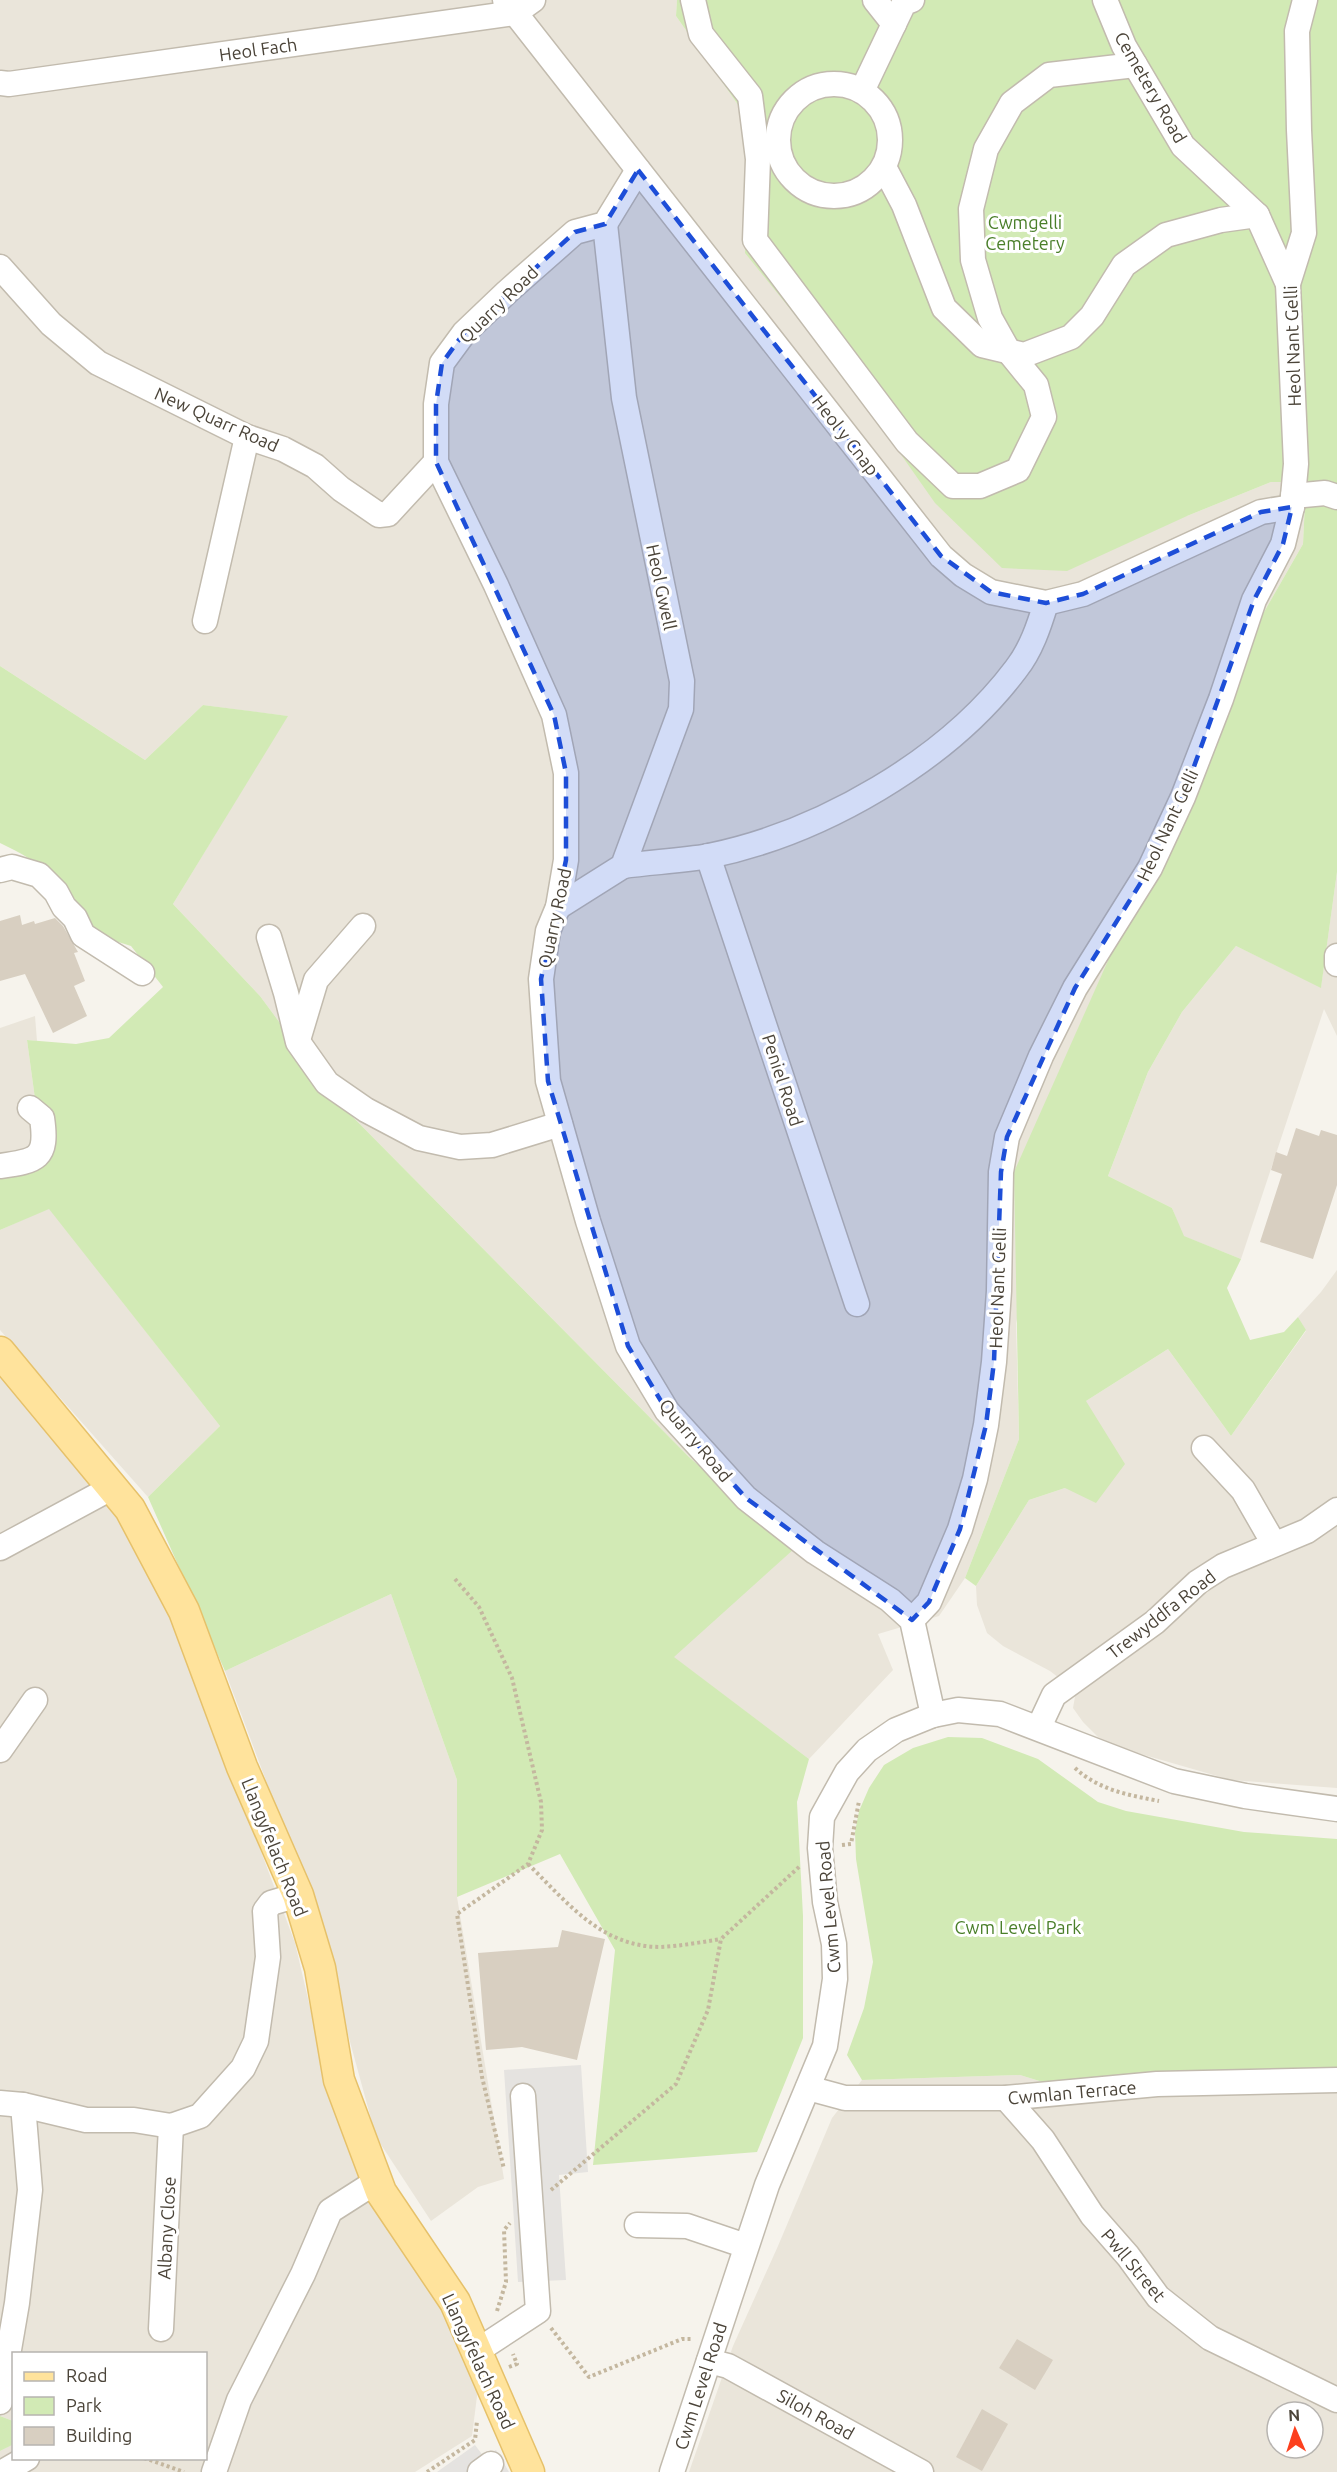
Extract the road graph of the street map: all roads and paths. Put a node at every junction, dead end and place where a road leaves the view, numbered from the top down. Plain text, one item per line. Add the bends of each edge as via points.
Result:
1 (693, 0) edge
2 (875, 0) edge
3 (912, 0) edge
4 (1105, 0) edge
5 (1305, 0) edge
6 (518, 4) edge
7 (894, 24) junction
8 (1135, 65) junction
9 (0, 83) edge
10 (862, 91) junction
11 (884, 167) junction
12 (638, 170) junction
13 (1257, 215) junction
14 (605, 224) junction
15 (0, 267) edge
16 (1288, 284) junction
17 (1009, 352) junction
18 (247, 437) junction
19 (436, 462) junction
20 (1331, 495) edge
21 (1293, 502) junction
22 (1046, 603) junction
23 (205, 621) dead end
24 (708, 856) junction
25 (623, 866) junction
26 (0, 870) edge
27 (558, 907) junction
28 (363, 926) dead end
29 (269, 937) dead end
30 (1337, 956) edge
31 (1337, 964) edge
32 (142, 973) dead end
33 (298, 1042) junction
34 (30, 1107) dead end
35 (560, 1124) junction
36 (0, 1166) edge
37 (857, 1304) dead end
38 (0, 1352) edge
39 (1204, 1448) dead end
40 (113, 1487) junction
41 (1337, 1510) edge
42 (1274, 1544) junction
43 (0, 1548) edge
44 (455, 1579) dead end
45 (912, 1620) junction
46 (35, 1700) dead end
47 (933, 1715) junction
48 (1039, 1727) junction
49 (0, 1750) edge
50 (1071, 1764) dead end
51 (861, 1796) dead end
52 (1166, 1803) dead end
53 (1337, 1809) edge
54 (820, 1848) junction
55 (528, 1864) junction
56 (298, 1895) junction
57 (721, 1939) junction
58 (1337, 2080) edge
59 (808, 2088) junction
60 (523, 2096) dead end
61 (1006, 2098) junction
62 (12, 2104) edge
63 (171, 2126) junction
64 (504, 2170) dead end
65 (377, 2181) junction
66 (531, 2207) junction
67 (637, 2225) dead end
68 (746, 2246) junction
69 (8, 2301) edge
70 (538, 2311) junction
71 (161, 2329) dead end
72 (504, 2333) junction
73 (712, 2350) junction
74 (482, 2364) junction
75 (1337, 2400) edge
76 (0, 2402) edge
77 (478, 2420) dead end
78 (24, 2460) edge
79 (150, 2460) edge
80 (907, 2468) edge
81 (3, 2472) edge
82 (184, 2472) edge
83 (214, 2472) edge
84 (427, 2472) edge
85 (529, 2472) edge
86 (672, 2472) edge

1 - 17 street via 701,34 750,96 758,159 755,240 907,442 953,486 980,486 1018,470 1044,417 1036,385
2 - 7 street
3 - 7 street via 904,3
4 - 8 street, Cemetery Road
5 - 16 street, Heol Nant Gelli via 1298,32 1304,233
6 - 9 street, Heol Fach
6 - 12 street, Heol y Cnap
7 - 10 street
8 - 13 street, Cemetery Road via 1183,146
8 - 17 street via 1049,75 1012,103 986,149 971,209 973,260 990,318
10 - 11 street via 886,116 890,151
10 - 11 street via 844,84 825,84 807,90 792,102 782,118 777,137 779,156 801,187 828,196 856,192 872,182
11 - 17 street via 904,205 944,308 982,345
12 - 14 street
12 - 22 street, Heol y Cnap via 941,556 991,592
13 - 16 street, Cemetery Road
13 - 17 street via 1166,235 1124,265 1092,316 1071,337 1024,355
14 - 19 street, Quarry Road via 575,232 464,333 442,363 436,404
14 - 25 street, Heol Gwell via 624,398 682,681 681,709
15 - 18 street, New Quarr Road via 51,324 98,363
16 - 21 street, Heol Nant Gelli via 1296,464
18 - 19 street, New Quarr Road via 283,449 315,466 379,515 388,514
18 - 23 street
19 - 27 street, Quarry Road via 554,715 566,773 567,804 566,860
20 - 21 street, Heol y Cnap
21 - 22 street, Heol y Cnap via 1261,512 1083,594
21 - 45 street, Heol Nant Gelli via 1283,544 1254,600 1221,699 1178,807 1150,868 1076,988 1041,1056 1007,1137 1001,1172 999,1291 986,1425 960,1529 929,1602
22 - 24 street via 1017,668 975,716 909,768 846,808 763,841
24 - 25 street
24 - 37 street, Peniel Road
25 - 27 street
26 - 32 street via 12,867 39,875 56,892 83,935
27 - 35 street, Quarry Road via 548,931 541,979 548,1081
28 - 33 street via 316,980
29 - 33 street
30 - 31 street
33 - 35 street via 327,1083 366,1110 419,1138 460,1147 492,1145
34 - 36 street via 42,1118 43,1146 29,1162
35 - 45 street, Quarry Road via 628,1346 667,1411 746,1498 815,1552 890,1600
38 - 40 main road, Llangyfelach Road
39 - 42 street via 1243,1490
40 - 43 street
40 - 56 main road, Llangyfelach Road via 130,1509 184,1611 242,1767
41 - 42 street, Trewyddfa Road via 1307,1531
42 - 48 street, Trewyddfa Road via 1223,1566 1198,1582 1155,1622 1054,1695
44 - 55 path via 479,1607 512,1678 541,1802 542,1830
45 - 47 street
46 - 49 street
47 - 48 street, Cwm Level Road via 958,1710 1000,1714
47 - 54 street, Cwm Level Road via 896,1730 867,1750 847,1772 822,1816
48 - 53 street, Cwm Level Road via 1174,1781
50 - 52 path via 1086,1778 1120,1794
51 - 54 path via 851,1844
54 - 57 path
54 - 59 street, Cwm Level Road via 835,1979 825,2046
55 - 57 path via 592,1926 622,1942 661,1947
55 - 64 path via 457,1914 482,2077
56 - 63 street via 271,1903 265,1911 268,1957 256,2041 243,2068 200,2116
56 - 65 main road, Llangyfelach Road via 320,1968 339,2080
57 - 66 path via 708,2010 676,2084
58 - 61 street, Cwmlan Terrace via 1157,2084
59 - 61 street, Cwmlan Terrace via 845,2098
59 - 68 street, Cwm Level Road
60 - 66 street
61 - 75 street, Pwll Street via 1043,2140 1092,2215 1158,2297 1210,2338
62 - 63 street via 86,2120 134,2120
62 - 69 street via 30,2190
63 - 71 street, Albany Close
65 - 74 main road, Llangyfelach Road via 455,2302
65 - 83 street via 330,2211 303,2274 239,2400
66 - 70 street
66 - 72 path via 504,2230 506,2282 497,2312
67 - 68 street via 687,2226
68 - 73 street, Cwm Level Road
69 - 76 street
70 - 72 street
70 - 73 path via 589,2377 682,2339
72 - 74 street
72 - 74 path via 517,2364
73 - 80 street, Siloh Road via 728,2366
73 - 86 street, Cwm Level Road
74 - 85 main road, Llangyfelach Road
77 - 84 path via 475,2440
78 - 81 street
79 - 82 path

